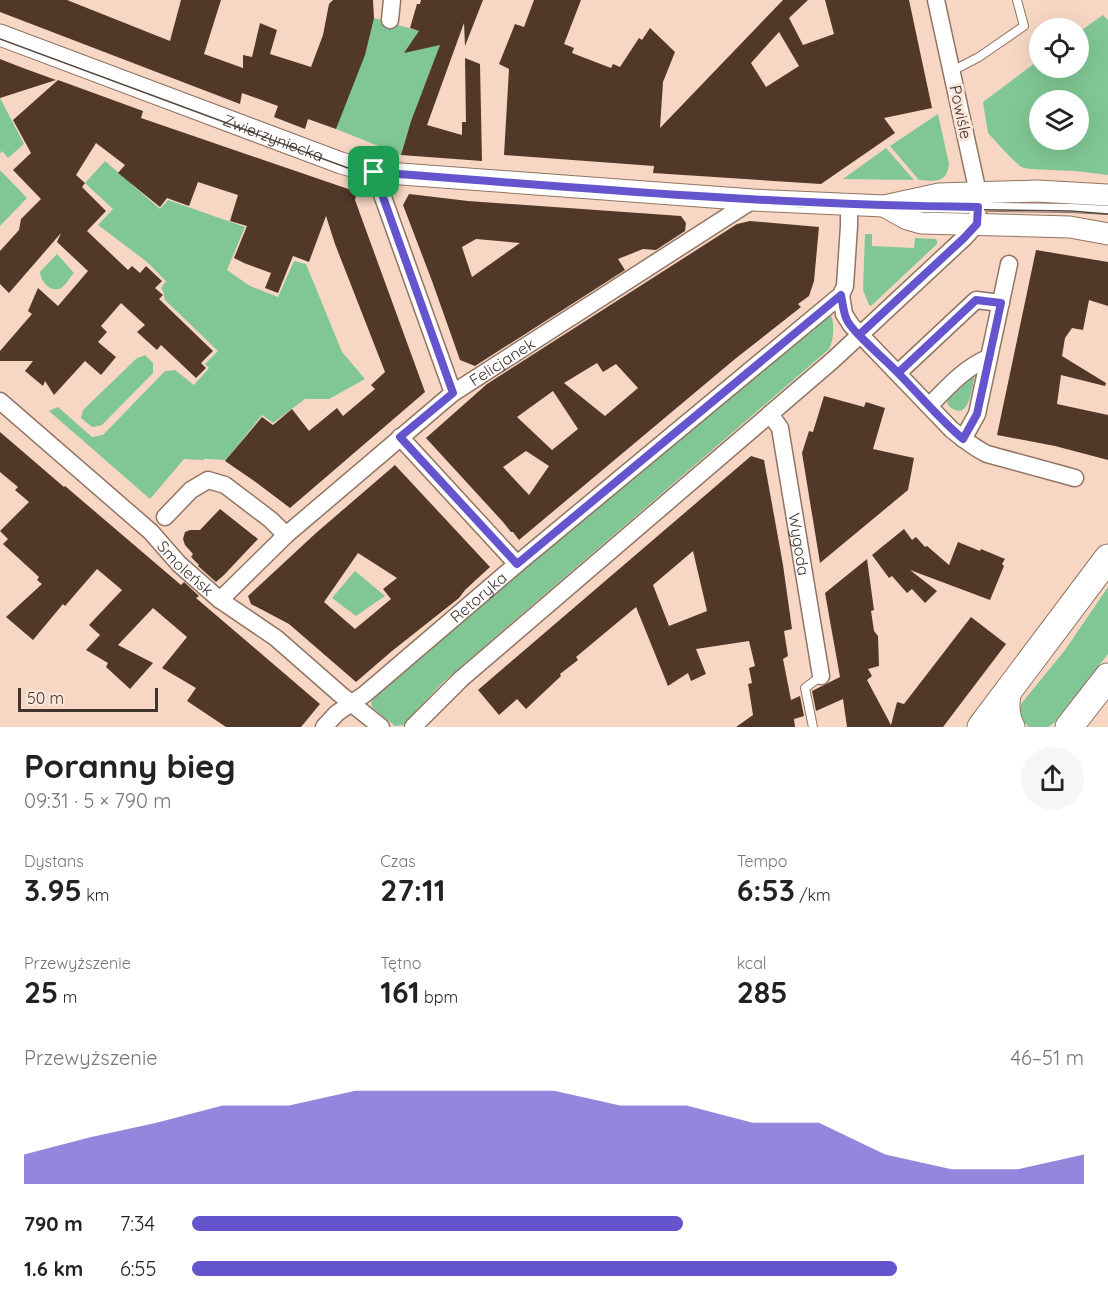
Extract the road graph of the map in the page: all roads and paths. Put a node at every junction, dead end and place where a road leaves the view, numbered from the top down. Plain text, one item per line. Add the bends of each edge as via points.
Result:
1 (392, 0) edge
2 (936, 0) edge
3 (1017, 0) edge
4 (390, 20) dead end
5 (0, 35) edge
6 (952, 71) junction
7 (374, 172) junction
8 (1108, 195) edge
9 (753, 200) junction
10 (849, 204) junction
11 (884, 206) junction
12 (978, 208) junction
13 (1108, 210) edge
14 (1108, 234) edge
15 (1010, 264) dead end
16 (841, 295) junction
17 (1001, 303) junction
18 (859, 335) junction
19 (988, 358) junction
20 (898, 373) junction
21 (453, 393) junction
22 (0, 401) edge
23 (929, 406) junction
24 (770, 414) junction
25 (400, 437) junction
26 (963, 439) junction
27 (1075, 478) dead end
28 (165, 516) dead end
29 (286, 535) junction
30 (1108, 558) edge
31 (517, 564) junction
32 (220, 600) junction
33 (821, 676) joint
34 (1108, 677) edge
35 (1007, 694) junction
36 (351, 703) junction
37 (324, 727) edge
38 (381, 727) edge
39 (413, 727) edge
40 (813, 727) edge
41 (981, 727) edge
42 (1011, 727) edge
43 (1069, 727) edge

1 - 4 street
2 - 6 street, Powiśle
3 - 6 lane via 1024,26
5 - 7 street, Zwierzyniecka
6 - 12 street, Powiśle
7 - 9 street, Zwierzyniecka
7 - 21 street
8 - 12 street, Zwierzyniecka via 1038,191
9 - 10 street, Zwierzyniecka
9 - 21 street, Felicjanek
10 - 11 street, Zwierzyniecka
10 - 16 street via 845,286
11 - 12 street, Zwierzyniecka via 931,195
11 - 12 street, Zwierzyniecka via 921,223
12 - 13 lane
12 - 14 street, Zwierzyniecka
12 - 18 street via 964,238
15 - 17 street
16 - 18 street via 847,321
16 - 31 street, Retoryka
17 - 19 street
17 - 20 street via 976,300
18 - 20 street
18 - 24 street
19 - 23 street via 966,371
19 - 26 street via 977,414
20 - 23 street
21 - 25 street, Felicjanek
22 - 32 street, Smoleńsk via 151,532 179,564
23 - 26 street
24 - 33 street, Wygoda via 780,428
24 - 39 street via 462,679
25 - 29 street, Felicjanek
25 - 31 street
26 - 27 street via 987,454
28 - 29 street via 191,490 208,480 225,485
29 - 32 street, Felicjanek
30 - 35 main road
31 - 36 street, Retoryka
32 - 36 street, Smoleńsk via 276,638
33 - 40 lane via 805,688
34 - 43 main road
35 - 41 main road
35 - 42 main road via 1006,715
36 - 37 street, Retoryka
36 - 38 street, Smoleńsk

